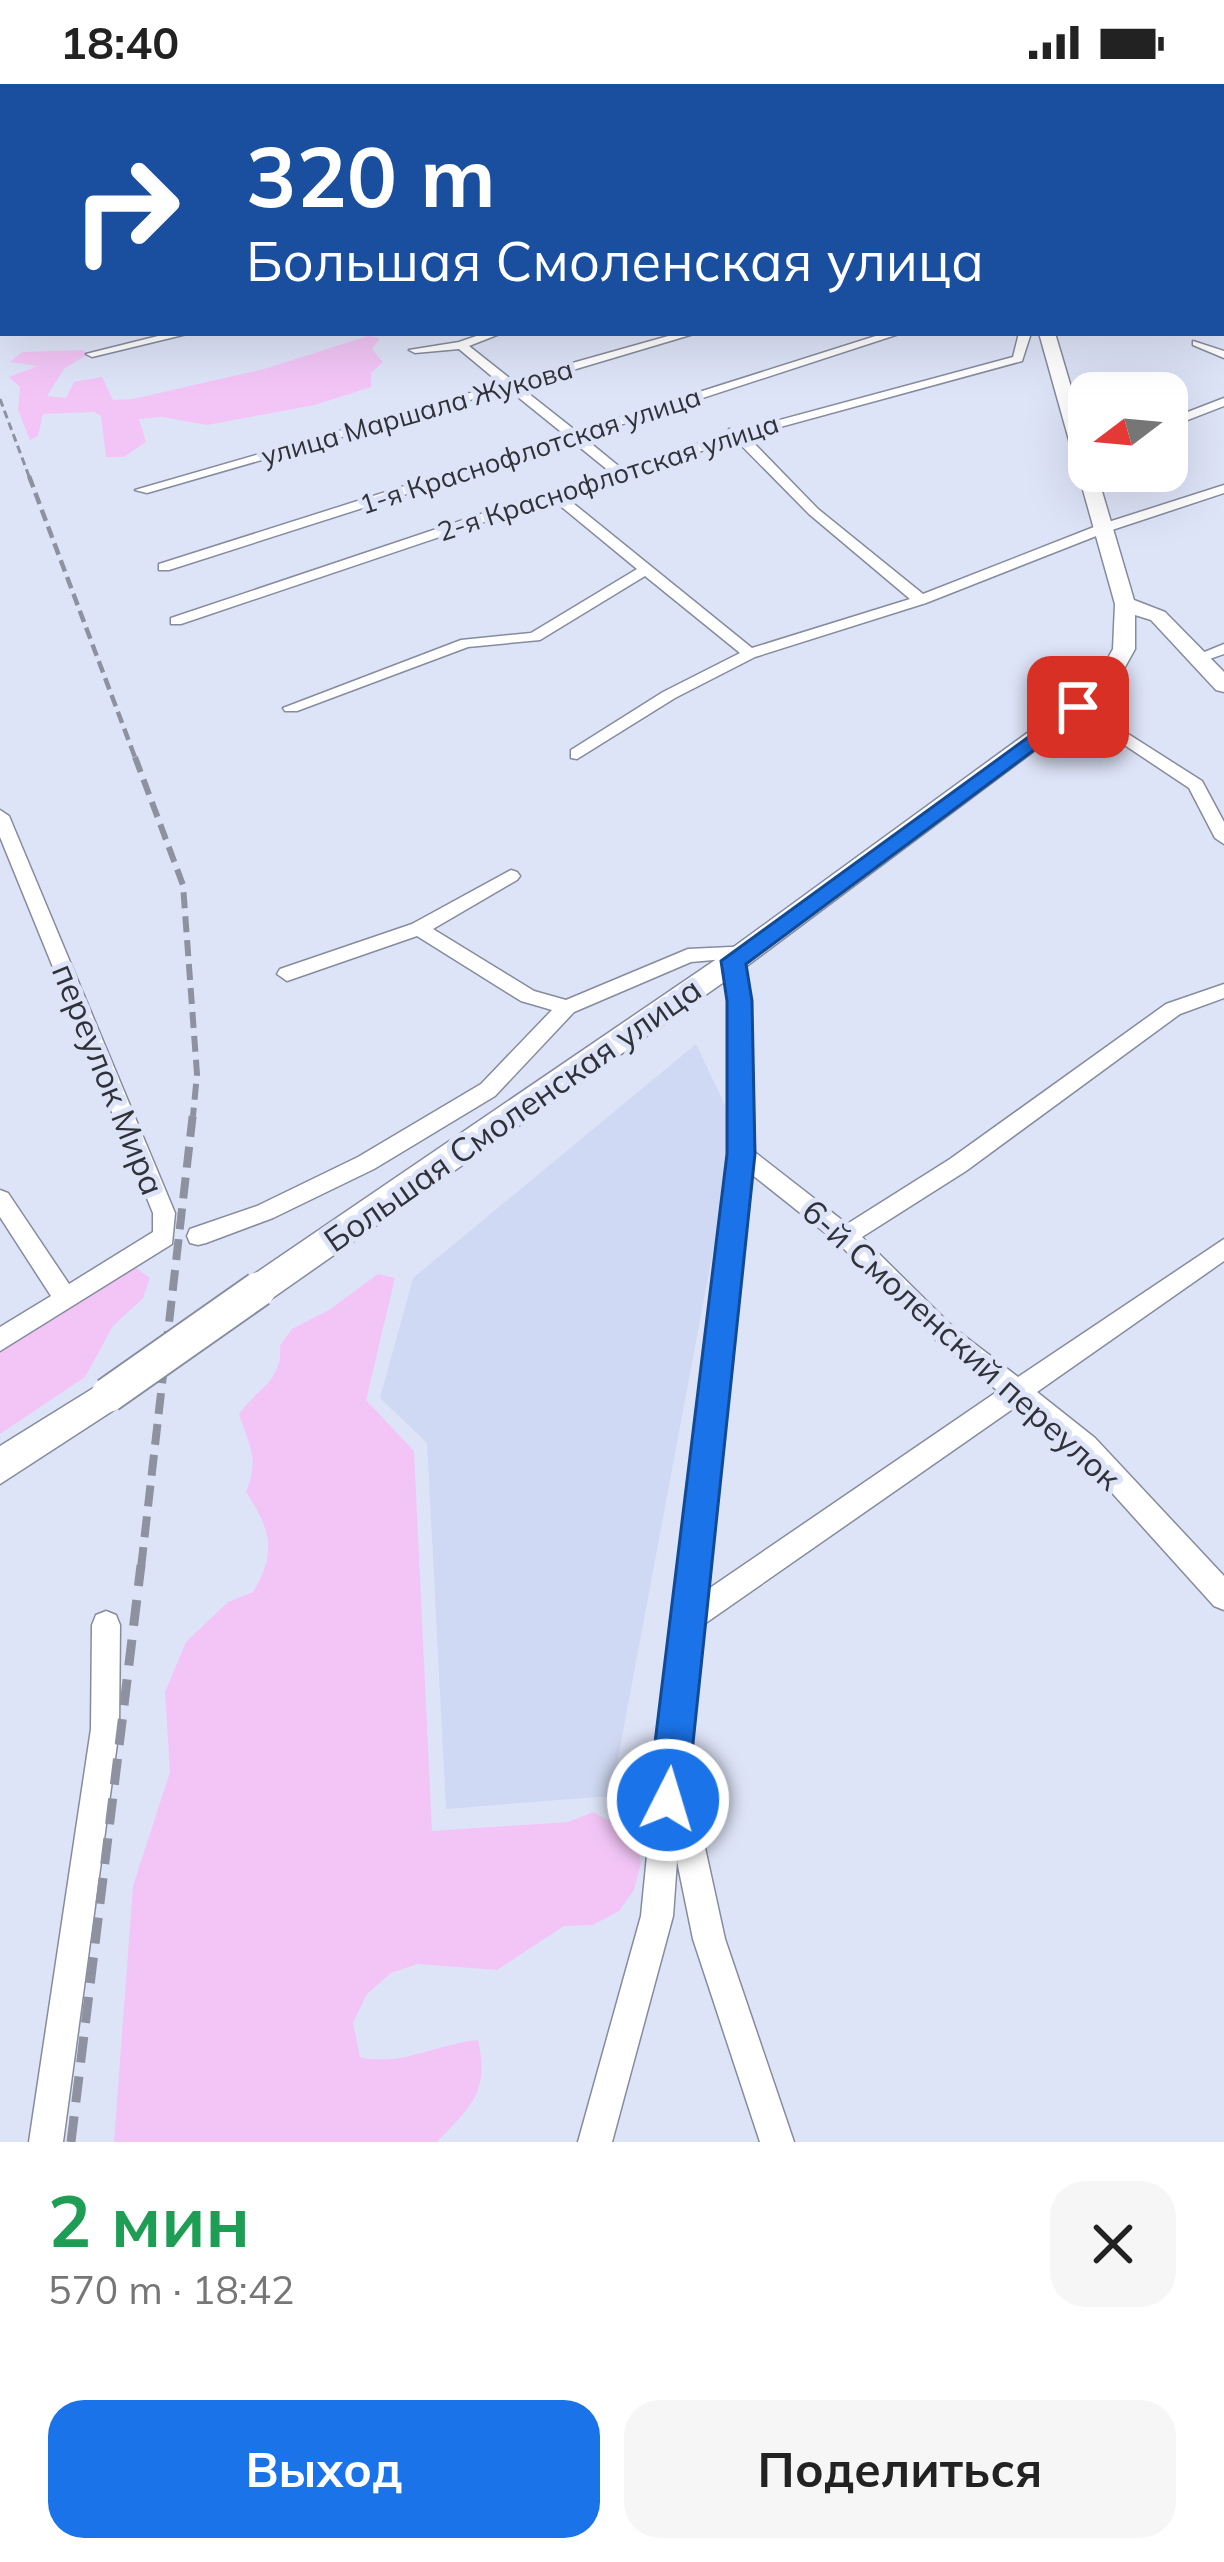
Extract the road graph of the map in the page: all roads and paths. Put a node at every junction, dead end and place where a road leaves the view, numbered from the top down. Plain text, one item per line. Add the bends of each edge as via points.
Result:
1 (1000, 84) edge
2 (1029, 84) edge
3 (172, 336) edge
4 (487, 336) edge
5 (681, 336) edge
6 (886, 336) edge
7 (1024, 336) edge
8 (1048, 336) edge
9 (1197, 343) dead end
10 (461, 345) junction
11 (415, 350) dead end
12 (92, 354) dead end
13 (1224, 355) edge
14 (510, 386) junction
15 (1068, 395) edge
16 (1224, 402) edge
17 (1188, 416) edge
18 (733, 433) junction
19 (568, 435) junction
20 (617, 471) junction
21 (1224, 489) edge
22 (142, 490) dead end
23 (1096, 492) edge
24 (554, 494) junction
25 (1104, 528) junction
26 (164, 567) dead end
27 (648, 568) junction
28 (921, 600) junction
29 (1125, 604) junction
30 (176, 621) dead end
31 (1224, 649) edge
32 (750, 654) junction
33 (1198, 658) junction
34 (1224, 685) edge
35 (1078, 707) junction
36 (291, 708) dead end
37 (577, 754) dead end
38 (0, 816) edge
39 (1224, 838) edge
40 (511, 876) dead end
41 (419, 929) junction
42 (740, 956) junction
43 (287, 974) dead end
44 (1224, 991) edge
45 (567, 1007) junction
46 (741, 1154) junction
47 (0, 1199) edge
48 (198, 1235) dead end
49 (846, 1236) junction
50 (1224, 1249) edge
51 (65, 1297) junction
52 (0, 1340) edge
53 (1018, 1391) junction
54 (0, 1467) edge
55 (1224, 1596) edge
56 (684, 1622) junction
57 (106, 1625) dead end
58 (671, 1761) junction
59 (46, 2142) edge
60 (596, 2142) edge
61 (777, 2142) edge

1 - 2 street
3 - 12 street
4 - 10 street
5 - 14 street, улица Маршала Жукова
6 - 19 street, 1-я Краснофлотская улица
7 - 18 street, 2-я Краснофлотская улица via 1018,359
8 - 15 main road, Большая Смоленская улица
9 - 13 street
10 - 11 street
10 - 14 street
14 - 19 street
14 - 22 street, улица Маршала Жукова
16 - 17 street
18 - 20 street, 2-я Краснофлотская улица
18 - 28 street via 759,448 855,550
19 - 20 street
19 - 26 street, 1-я Краснофлотская улица
20 - 24 street, 2-я Краснофлотская улица
21 - 25 street
23 - 25 main road, Большая Смоленская улица
24 - 27 street
24 - 30 street, 2-я Краснофлотская улица
25 - 28 street
25 - 29 main road, Большая Смоленская улица
27 - 32 street
27 - 36 street via 535,637 466,643
28 - 32 street
29 - 33 main road via 1158,616
29 - 35 main road, Большая Смоленская улица via 1124,649 1102,689
31 - 33 street
32 - 37 street
33 - 34 main road
35 - 39 street via 1196,785
35 - 42 main road, Большая Смоленская улица
38 - 51 street, переулок Мира via 164,1213 164,1237
40 - 41 street
41 - 43 street
41 - 45 street via 527,996
42 - 45 street via 688,956
42 - 46 street
42 - 54 main road, Большая Смоленская улица, bridge
44 - 49 street via 1173,1009
45 - 48 street via 488,1090 366,1163 266,1213
46 - 49 street, 6-й Смоленский переулок
46 - 56 street
47 - 51 street
49 - 53 street, 6-й Смоленский переулок via 946,1335
50 - 53 street
51 - 52 street
53 - 55 street, 6-й Смоленский переулок via 1086,1446
53 - 56 street
56 - 58 street
57 - 59 street via 100,1769
58 - 60 street via 657,1916
58 - 61 street via 709,1939

